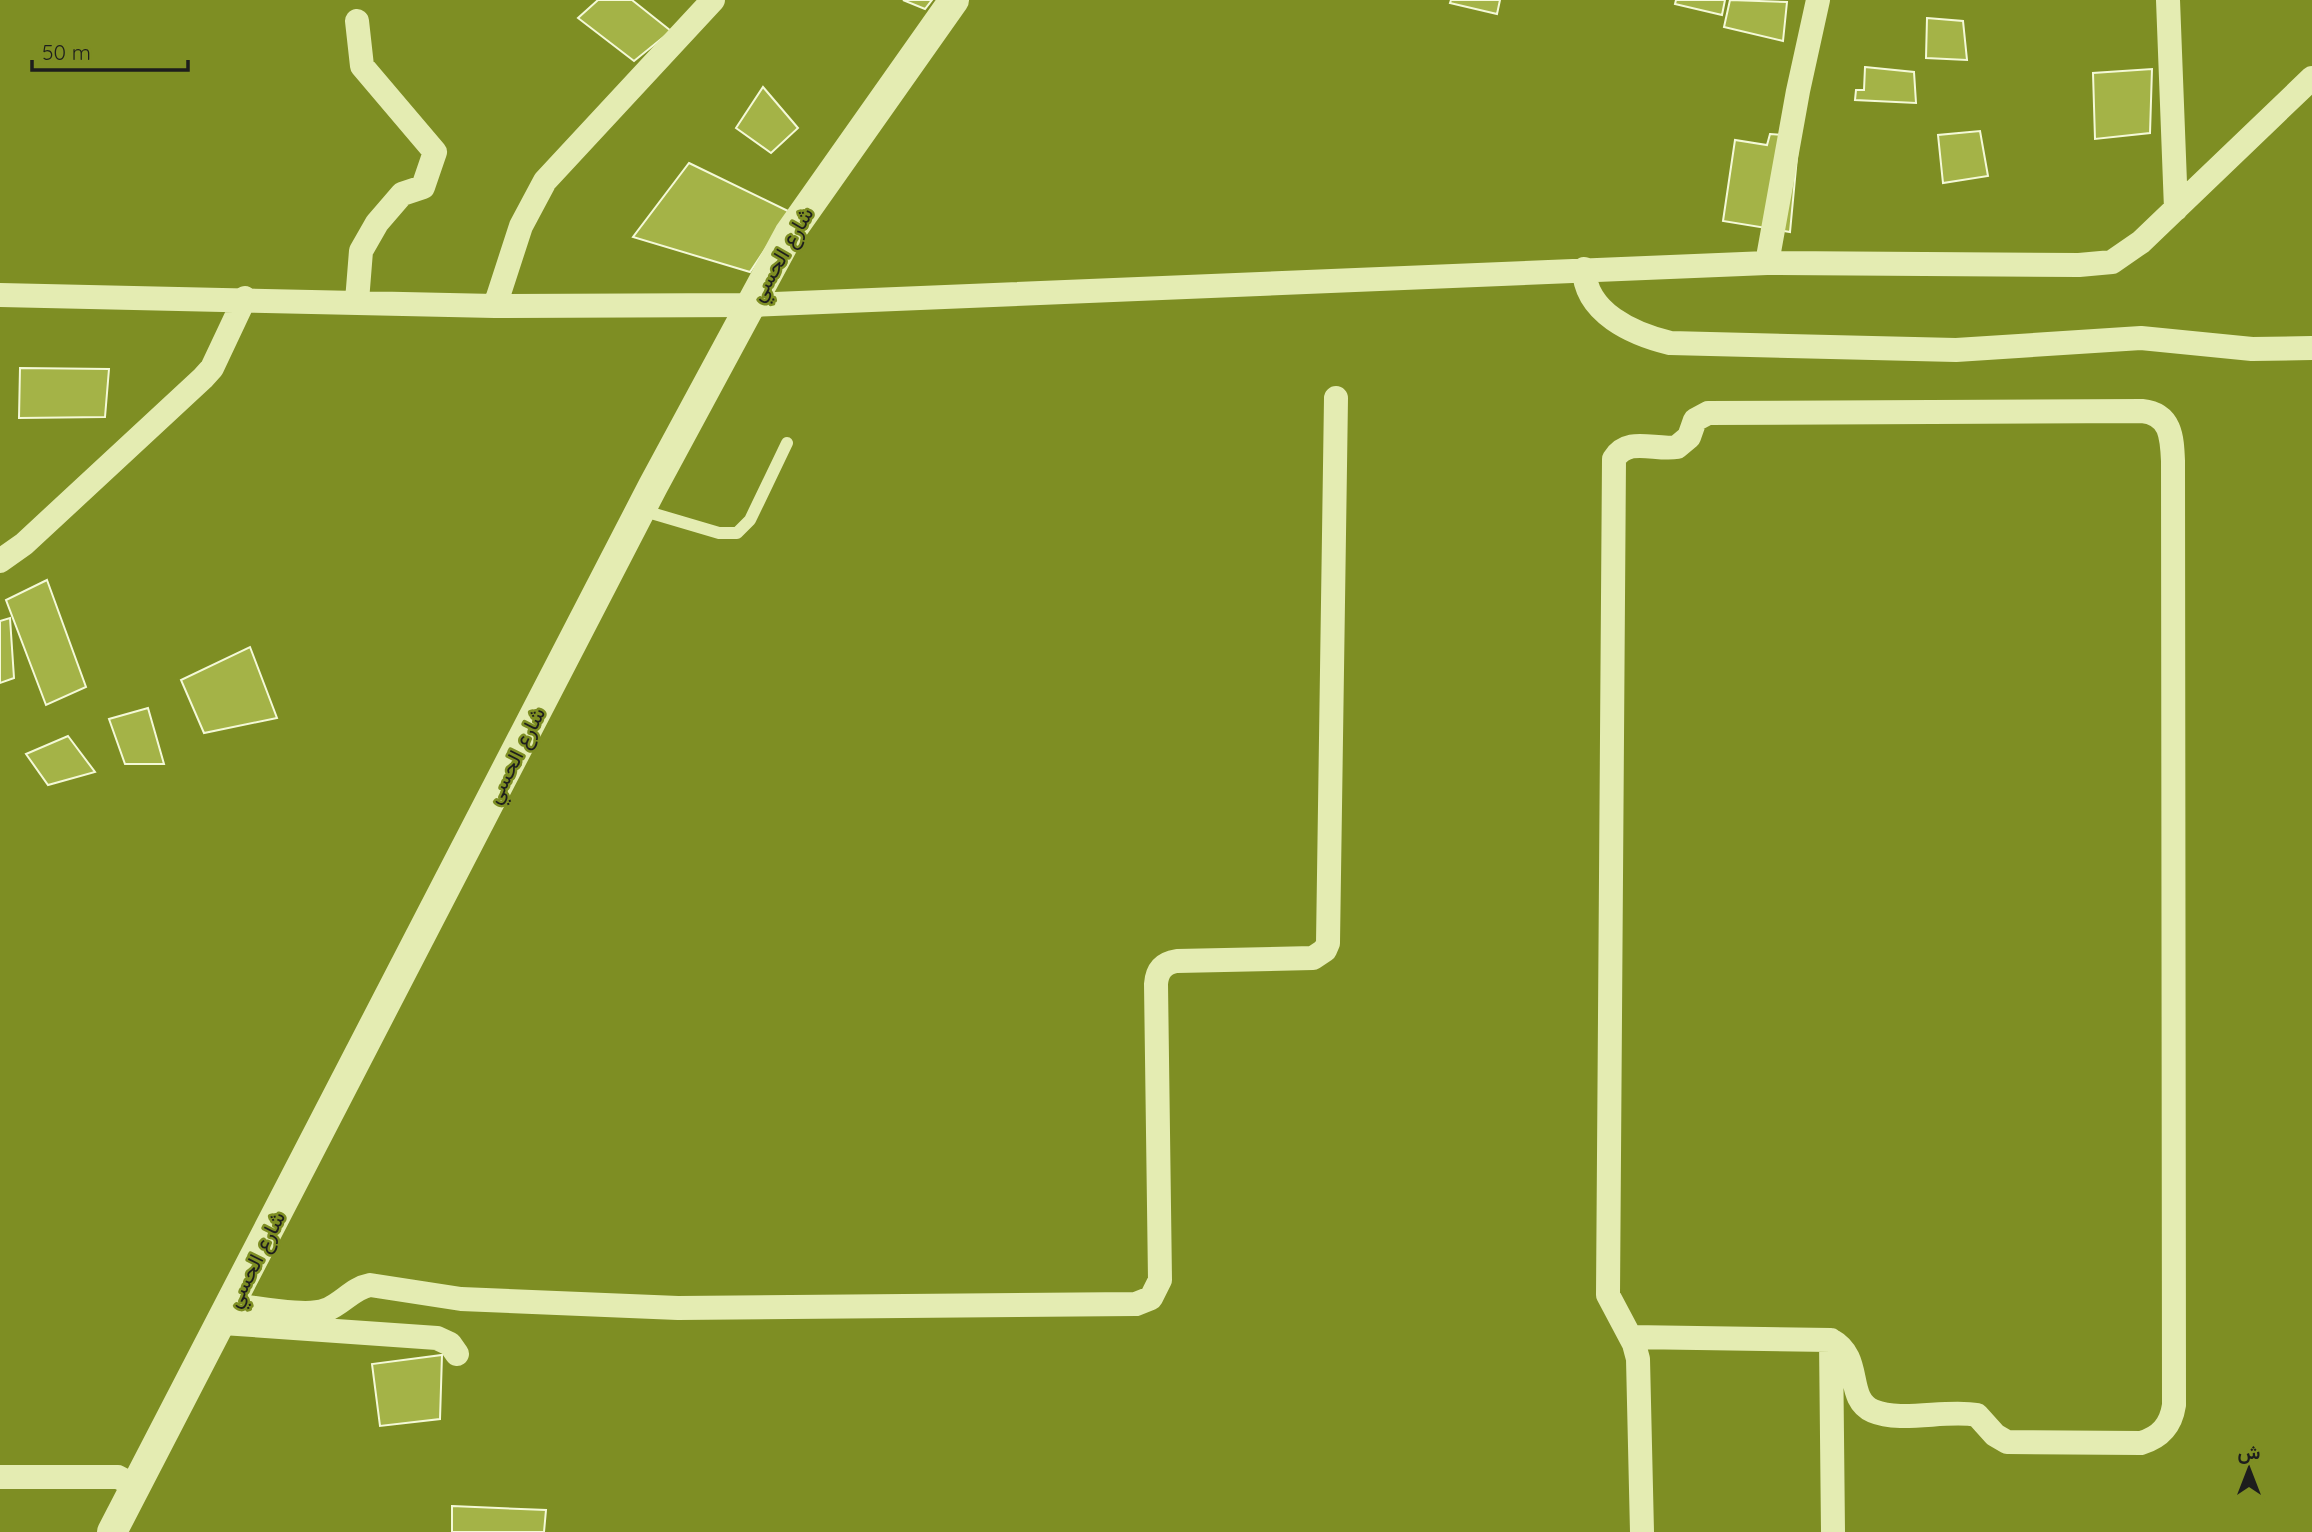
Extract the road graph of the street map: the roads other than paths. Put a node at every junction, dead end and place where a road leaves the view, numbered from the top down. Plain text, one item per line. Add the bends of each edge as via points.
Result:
1 (712, 0) edge
2 (954, 0) edge
3 (1818, 0) edge
4 (2168, 0) edge
5 (357, 21) dead end
6 (2312, 78) edge
7 (2176, 209) junction
8 (1767, 263) junction
9 (1584, 269) junction
10 (0, 295) edge
11 (245, 298) junction
12 (357, 302) junction
13 (751, 305) junction
14 (495, 306) junction
15 (2312, 348) edge
16 (1336, 398) dead end
17 (787, 443) dead end
18 (641, 510) junction
19 (0, 561) edge
20 (227, 1314) junction
21 (1631, 1336) junction
22 (1831, 1340) junction
23 (457, 1354) dead end
24 (0, 1477) edge
25 (135, 1486) junction
26 (112, 1532) edge
27 (1642, 1532) edge
28 (1833, 1532) edge

1 - 14 street via 545,181 521,226
2 - 13 street, شارع الحسي via 799,219
3 - 8 street
4 - 7 street
5 - 12 street via 362,66 435,152 423,187 402,194 361,251
6 - 7 street
7 - 8 street via 2112,262
8 - 9 street
9 - 13 street
9 - 15 street via 1585,286 1604,312 1645,337 1670,342 1956,350 2141,338 2252,349
10 - 11 street
11 - 12 street
11 - 19 street via 203,378
12 - 14 street
13 - 14 street
13 - 18 street, شارع الحسي
16 - 20 street via 1328,943 1313,958 1177,961 1159,970 1160,1280 1151,1298 1136,1304 678,1308 461,1299 370,1286 322,1311
17 - 18 lane via 750,520 737,533 719,533
18 - 20 street, شارع الحسي
20 - 23 street via 437,1338
20 - 25 street, شارع الحسي
21 - 22 street
21 - 22 street via 1608,1295 1614,459 1630,446 1676,447 1689,437 1695,420 1708,413 2149,412 2162,418 2170,430 2173,461 2173,1413 2158,1435 2141,1443 2007,1442 1977,1415 1884,1413 1866,1407 1859,1399 1850,1357
21 - 27 street via 1638,1359
22 - 28 street
24 - 25 street via 118,1477
25 - 26 street, شارع الحسي

